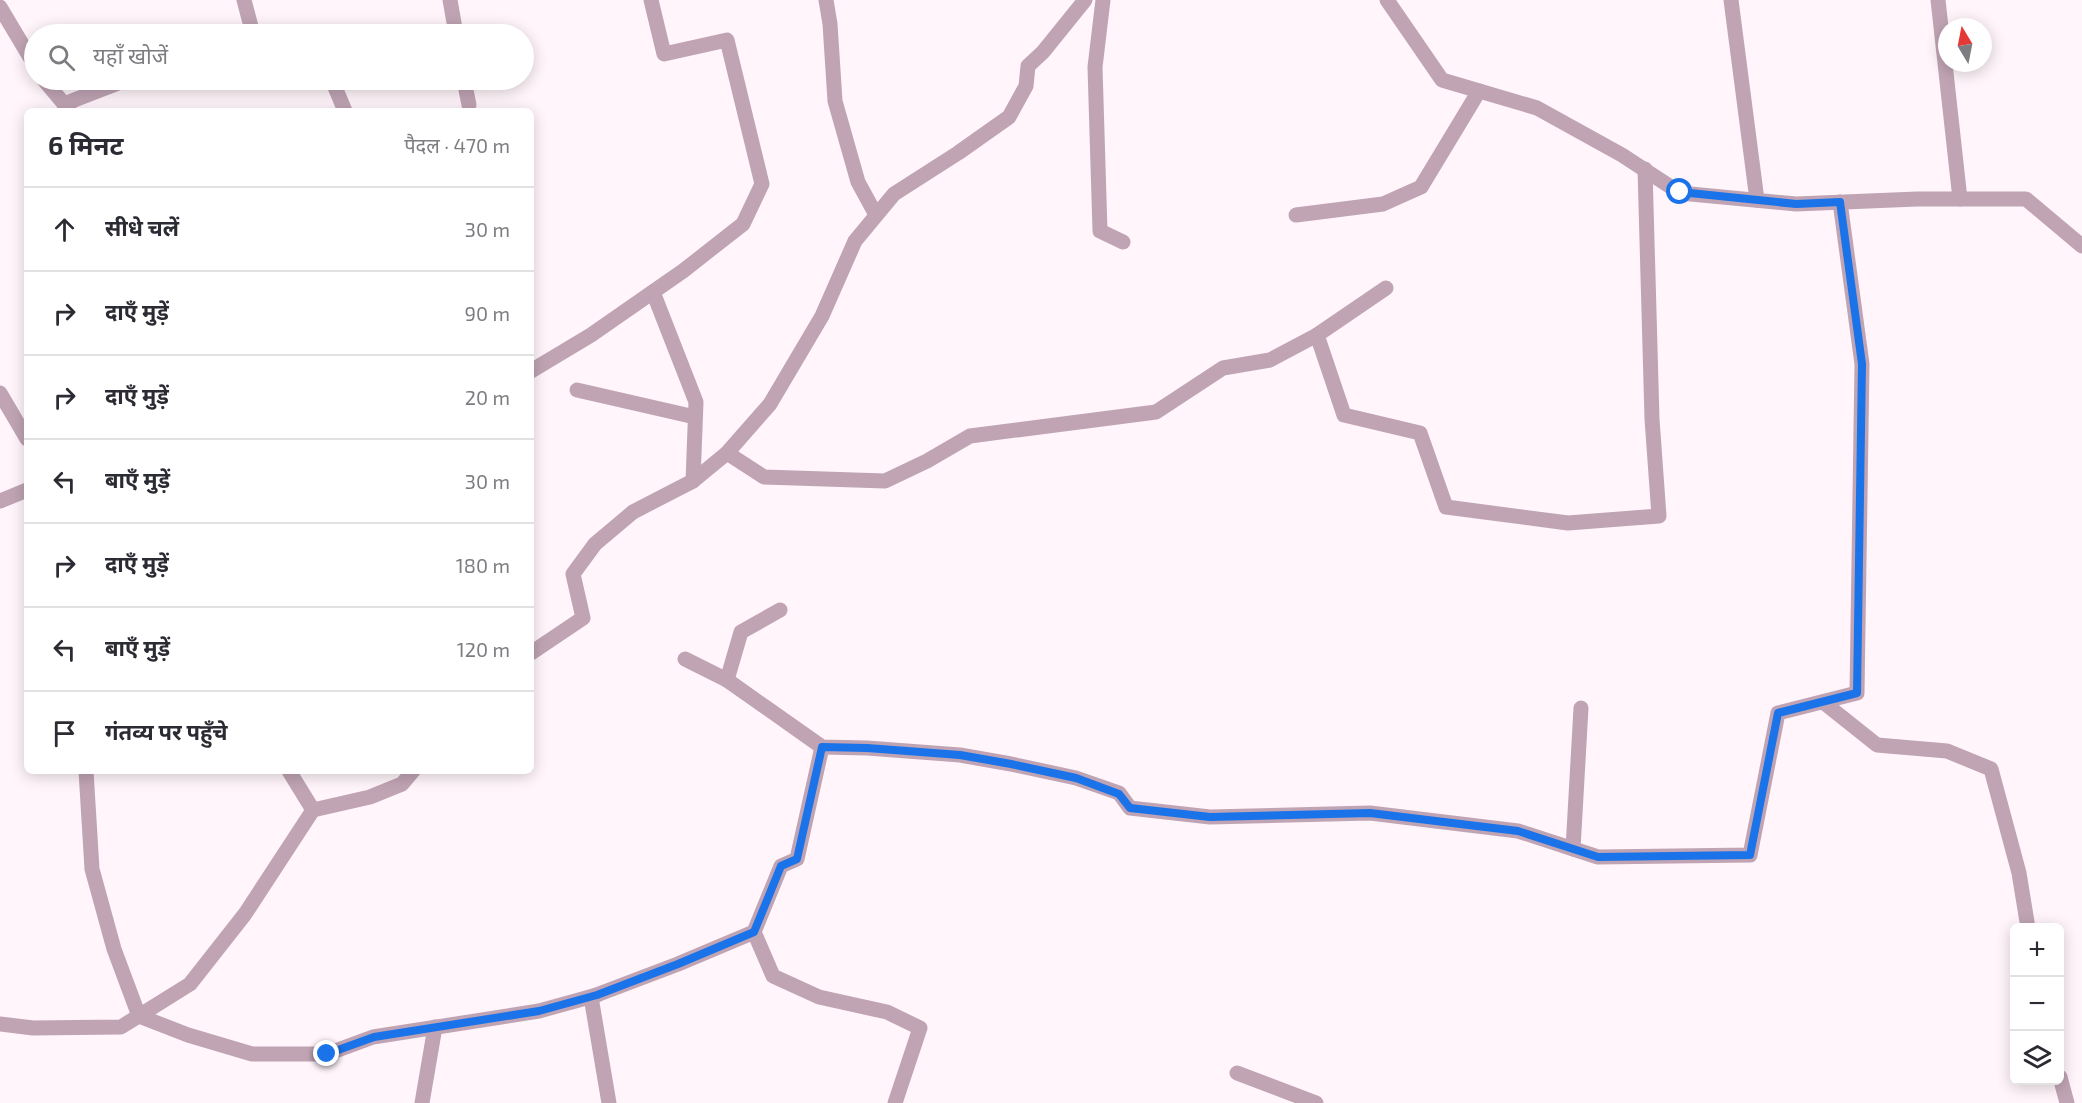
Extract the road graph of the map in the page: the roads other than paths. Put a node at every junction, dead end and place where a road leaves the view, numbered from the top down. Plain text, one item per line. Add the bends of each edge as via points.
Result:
1 (244, 0) edge
2 (450, 0) edge
3 (651, 0) edge
4 (826, 0) edge
5 (1085, 0) edge
6 (1103, 0) edge
7 (1387, 0) edge
8 (1731, 0) edge
9 (1938, 0) edge
10 (0, 7) edge
11 (250, 24) edge
12 (454, 24) edge
13 (24, 47) edge
14 (52, 90) edge
15 (105, 90) edge
16 (336, 90) edge
17 (466, 90) edge
18 (1479, 91) junction
19 (469, 105) dead end
20 (67, 108) edge
21 (344, 108) edge
22 (1645, 170) junction
23 (1960, 199) junction
24 (1756, 200) junction
25 (1840, 202) junction
26 (876, 215) junction
27 (1296, 215) dead end
28 (1122, 242) dead end
29 (2082, 246) edge
30 (1386, 288) dead end
31 (653, 292) junction
32 (1317, 335) junction
33 (534, 369) edge
34 (577, 390) dead end
35 (0, 393) edge
36 (695, 417) junction
37 (24, 435) edge
38 (727, 453) junction
39 (693, 481) junction
40 (24, 491) edge
41 (0, 501) edge
42 (780, 610) dead end
43 (534, 650) edge
44 (685, 659) dead end
45 (727, 680) junction
46 (1823, 702) junction
47 (1581, 708) dead end
48 (822, 747) junction
49 (86, 774) edge
50 (291, 774) edge
51 (410, 774) edge
52 (313, 810) junction
53 (1573, 849) junction
54 (2027, 923) edge
55 (754, 932) junction
56 (597, 995) junction
57 (139, 1016) junction
58 (0, 1024) edge
59 (435, 1028) junction
60 (1237, 1073) dead end
61 (2062, 1085) edge
62 (422, 1103) edge
63 (609, 1103) edge
64 (895, 1103) edge
65 (1316, 1103) edge
66 (2067, 1103) edge

1 - 11 street
2 - 12 street
3 - 31 street via 664,54 727,40 762,184 743,224
4 - 26 street via 835,101 858,182
5 - 26 street via 1028,66 1026,86 1009,117 894,194
6 - 28 street via 1095,67 1100,231
7 - 18 street via 1442,80
8 - 24 street
9 - 23 street
10 - 13 street
14 - 20 street
15 - 20 street
16 - 21 street
17 - 19 street
18 - 22 street via 1537,108
18 - 27 street via 1421,187 1383,204
22 - 24 street via 1680,192
22 - 32 street via 1652,419 1659,516 1568,523 1446,507 1420,433 1344,415
23 - 25 street
23 - 29 street via 2026,199
24 - 25 street via 1796,204
25 - 46 street via 1862,364 1857,693
26 - 38 street via 855,241 822,316 770,404
30 - 32 street
31 - 33 street
31 - 36 street via 696,402
32 - 38 street via 1270,360 1222,369 1156,412 970,436 885,481 764,477
34 - 36 street
35 - 37 street
36 - 39 street
38 - 39 street
39 - 43 street via 633,512 595,544 573,574 583,618
40 - 41 street
42 - 45 street via 741,632
44 - 45 street
45 - 48 street
46 - 53 street via 1778,713 1750,855 1598,857
46 - 54 street via 1876,745 1947,751 1991,769 2019,873
47 - 53 street
48 - 53 street via 960,755 1011,764 1076,778 1119,794 1130,808 1210,817 1370,813 1518,831
48 - 55 street via 797,859 781,866
49 - 57 street via 92,869 114,949
50 - 52 street
51 - 52 street via 402,784 370,797
52 - 57 street via 245,914 190,984
55 - 56 street
55 - 64 street via 773,976 819,997 887,1012 920,1028
56 - 59 street via 539,1011
56 - 63 street via 591,997
57 - 58 street via 121,1027 33,1028
57 - 59 street via 252,1054 327,1054 374,1037
59 - 62 street
60 - 65 street
61 - 66 street

